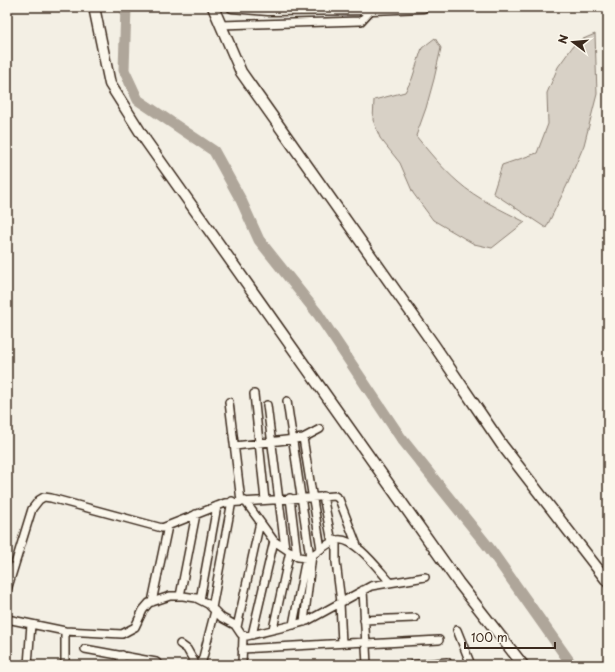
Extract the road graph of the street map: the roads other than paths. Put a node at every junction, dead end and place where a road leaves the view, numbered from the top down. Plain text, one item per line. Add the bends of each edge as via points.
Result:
1 (94, 7) edge
2 (213, 7) edge
3 (232, 7) edge
4 (423, 7) edge
5 (246, 8) edge
6 (387, 8) edge
7 (374, 9) junction
8 (221, 25) junction
9 (254, 394) dead end
10 (287, 401) dead end
11 (230, 402) dead end
12 (267, 405) dead end
13 (320, 429) dead end
14 (303, 438) junction
15 (292, 439) junction
16 (271, 441) junction
17 (258, 443) junction
18 (235, 446) junction
19 (323, 496) junction
20 (312, 497) junction
21 (290, 498) junction
22 (301, 498) junction
23 (278, 499) junction
24 (265, 500) junction
25 (232, 501) junction
26 (243, 501) junction
27 (217, 506) junction
28 (196, 514) junction
29 (260, 522) junction
30 (168, 526) junction
31 (274, 541) junction
32 (334, 541) junction
33 (358, 548) junction
34 (321, 549) junction
35 (288, 550) junction
36 (297, 556) junction
37 (309, 557) junction
38 (424, 577) dead end
39 (390, 582) junction
40 (608, 582) edge
41 (7, 590) edge
42 (363, 590) junction
43 (180, 596) junction
44 (200, 600) junction
45 (152, 602) junction
46 (341, 602) junction
47 (214, 610) junction
48 (415, 618) dead end
49 (7, 619) edge
50 (364, 620) junction
51 (304, 622) junction
52 (31, 624) junction
53 (293, 625) junction
54 (237, 627) junction
55 (273, 629) junction
56 (457, 630) dead end
57 (65, 631) junction
58 (252, 635) junction
59 (243, 636) junction
60 (439, 640) dead end
61 (342, 643) junction
62 (366, 643) junction
63 (180, 644) dead end
64 (85, 649) dead end
65 (242, 649) junction
66 (122, 656) junction
67 (28, 665) edge
68 (65, 665) edge
69 (120, 665) edge
70 (160, 665) edge
71 (196, 665) edge
72 (201, 665) edge
73 (242, 665) edge
74 (367, 665) edge
75 (412, 665) edge
76 (448, 665) edge
77 (471, 665) edge
78 (523, 665) edge

1 - 78 street via 110,84 146,141 458,582
2 - 8 street
3 - 5 street
4 - 6 street
5 - 7 street
6 - 7 street
7 - 8 street via 361,21
8 - 40 street via 241,72 502,445
9 - 17 street
10 - 15 street
11 - 18 street
12 - 16 street
13 - 14 street
14 - 15 street
14 - 20 street
15 - 16 street
15 - 22 street
16 - 17 street
16 - 23 street
17 - 18 street
17 - 24 street
18 - 26 street
19 - 20 street
19 - 32 street
19 - 33 street via 338,497
20 - 22 street
20 - 34 street
21 - 22 street
21 - 23 street
21 - 36 street
22 - 37 street
23 - 24 street
23 - 35 street
24 - 26 street
25 - 26 street
25 - 27 street
25 - 47 street
26 - 29 street
27 - 28 street
27 - 44 street
28 - 30 street
28 - 43 street
29 - 31 street
29 - 54 street
30 - 41 street via 162,528 44,497 38,500 32,509
30 - 45 street
31 - 35 street
31 - 58 street
32 - 33 street via 345,541
32 - 34 street
32 - 46 street
33 - 39 street
34 - 37 street
35 - 36 street
35 - 55 street
36 - 37 street
37 - 51 street
37 - 53 street
38 - 39 street
39 - 42 street via 376,584
42 - 46 street
42 - 50 street
43 - 44 street
43 - 45 street via 170,596
44 - 47 street
45 - 57 street via 143,610 135,627 126,633
46 - 51 street
46 - 61 street
47 - 54 street
47 - 72 street
48 - 50 street
49 - 52 street
50 - 62 street
51 - 53 street
52 - 57 street
52 - 67 street
53 - 55 street
54 - 59 street
55 - 58 street
56 - 77 street
57 - 68 street
58 - 59 street
59 - 65 street
60 - 62 street
61 - 62 street
61 - 65 street
62 - 74 street
63 - 71 street via 187,649
64 - 66 street
65 - 73 street
66 - 69 street
66 - 70 street
75 - 76 street via 447,662

